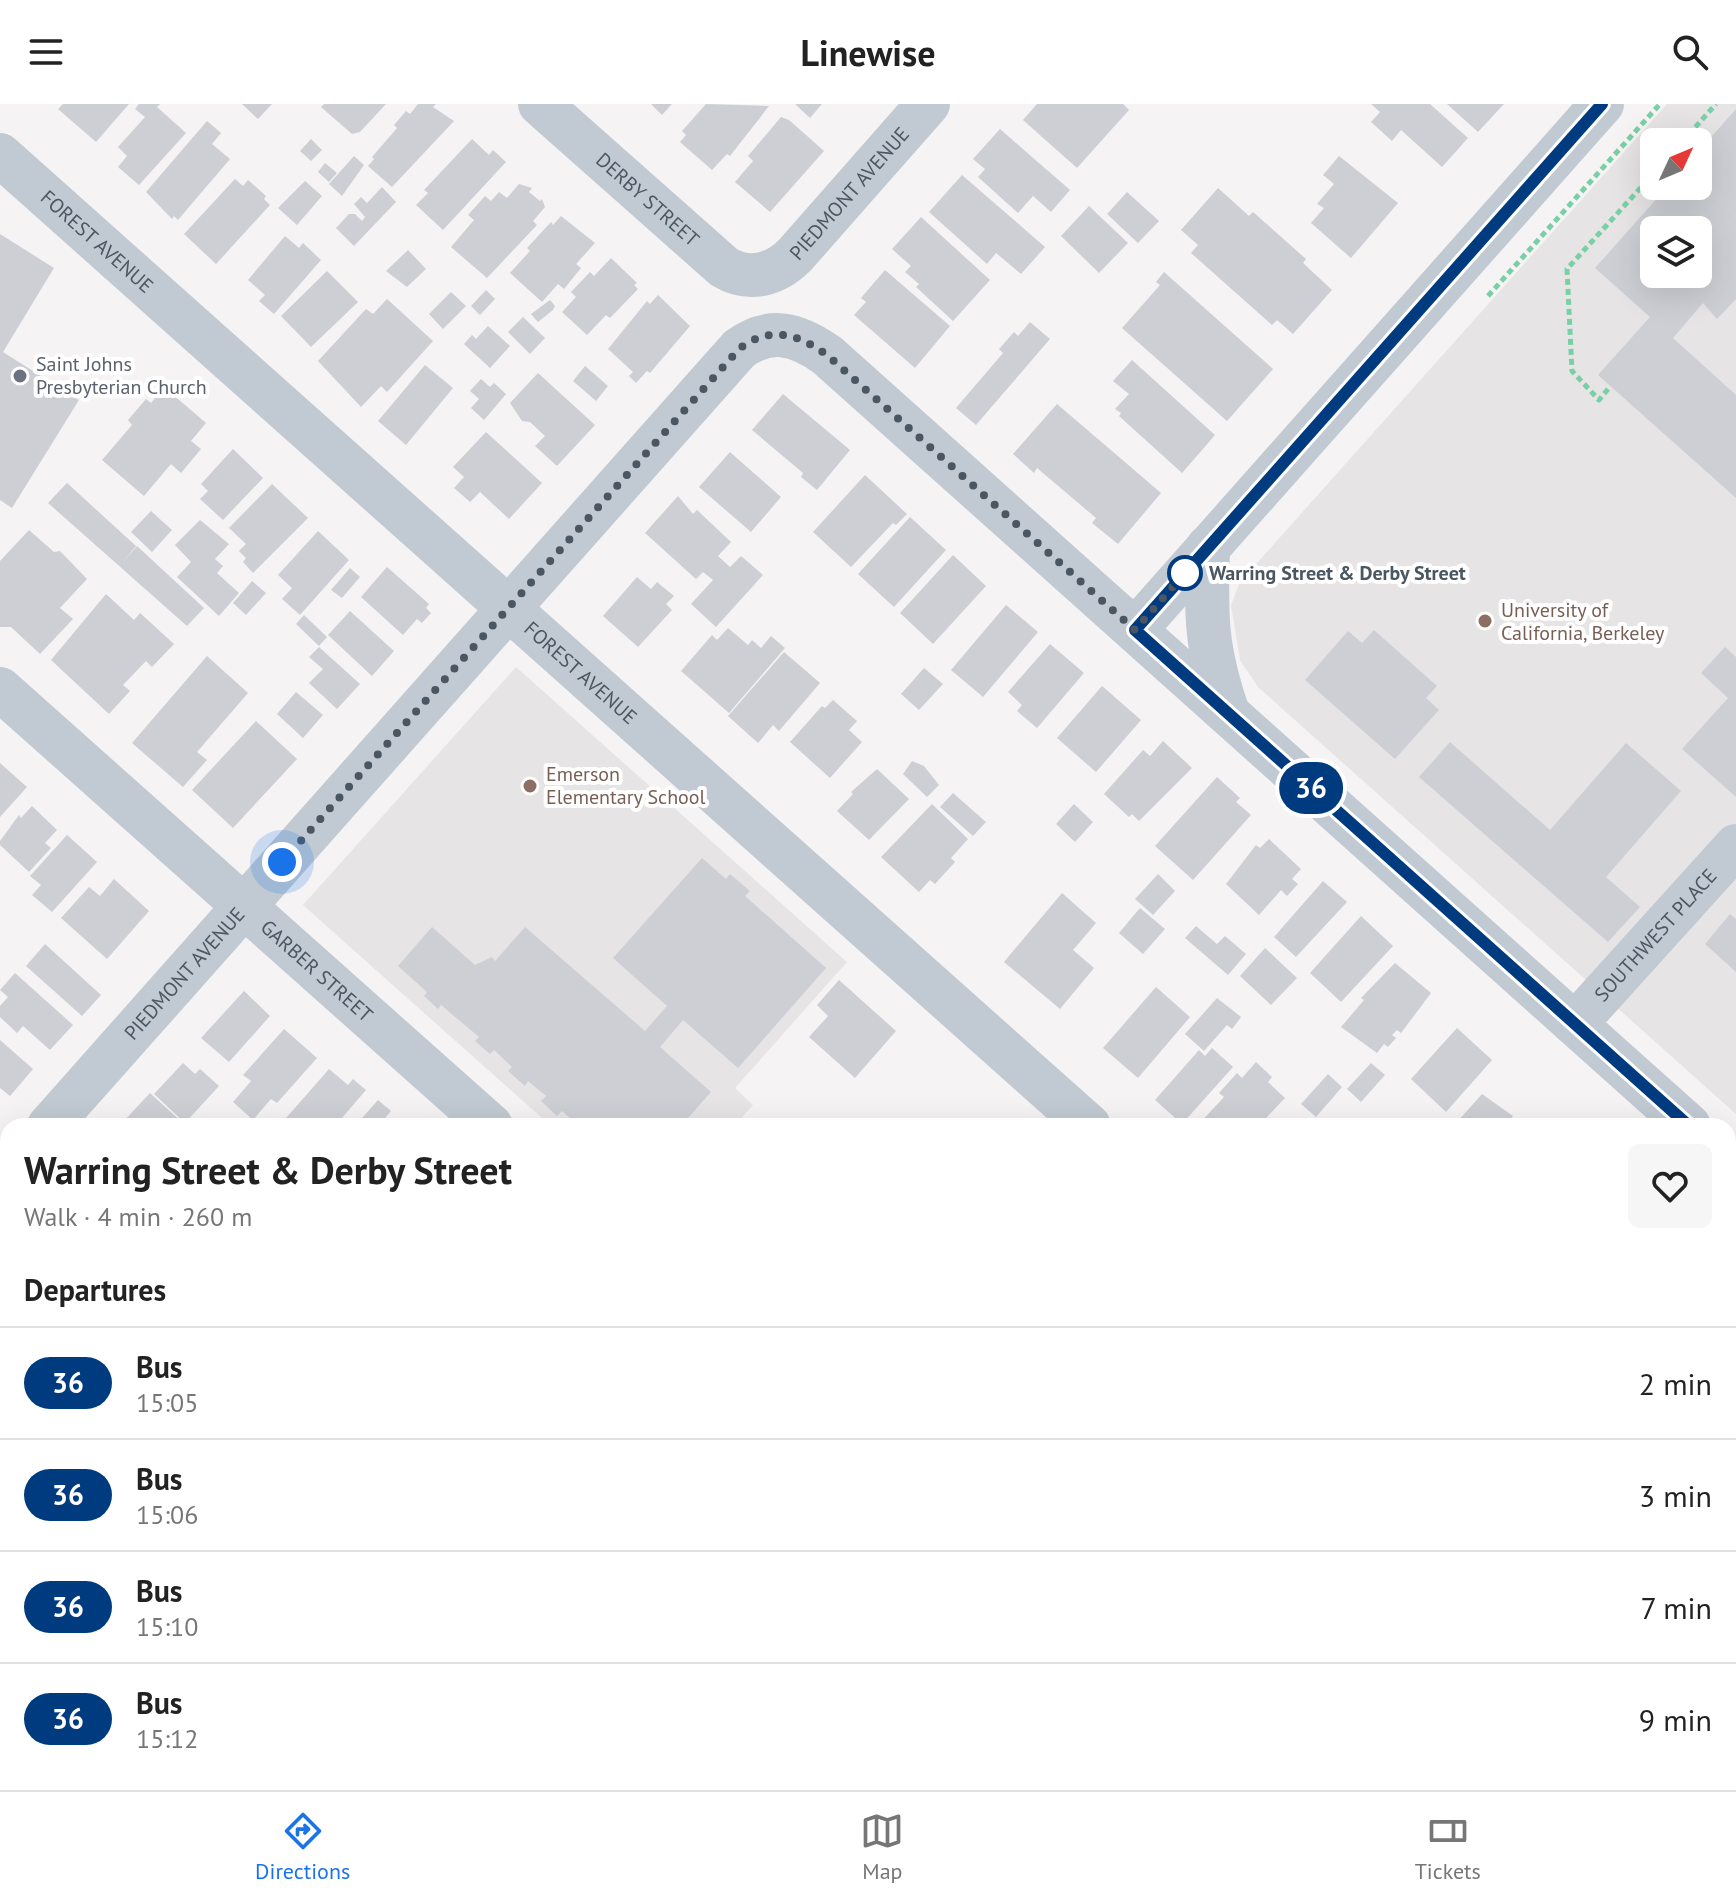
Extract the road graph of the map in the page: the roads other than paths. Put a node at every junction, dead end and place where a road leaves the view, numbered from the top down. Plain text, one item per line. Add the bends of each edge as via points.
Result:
1 (540, 104) edge
2 (928, 104) edge
3 (1602, 104) edge
4 (0, 155) edge
5 (765, 274) joint
6 (1208, 547) junction
7 (508, 608) junction
8 (1135, 630) junction
9 (0, 689) edge
10 (1229, 715) junction
11 (1736, 846) edge
12 (243, 906) junction
13 (1575, 1024) junction
14 (56, 1118) edge
15 (482, 1118) edge
16 (1080, 1118) edge
17 (1680, 1118) edge

1 - 5 street, DERBY STREET via 724,267 742,275
2 - 5 street, PIEDMONT AVENUE via 795,255
3 - 6 street
4 - 7 street, FOREST AVENUE
6 - 8 street
6 - 10 street via 1206,634
7 - 8 street, PIEDMONT AVENUE via 739,349 774,333 809,342 827,355
7 - 12 street, PIEDMONT AVENUE
7 - 16 street, FOREST AVENUE
8 - 10 street
9 - 12 street, GARBER STREET
10 - 13 street
11 - 13 street, SOUTHWEST PLACE
12 - 14 street, PIEDMONT AVENUE
12 - 15 street, GARBER STREET
13 - 17 street

